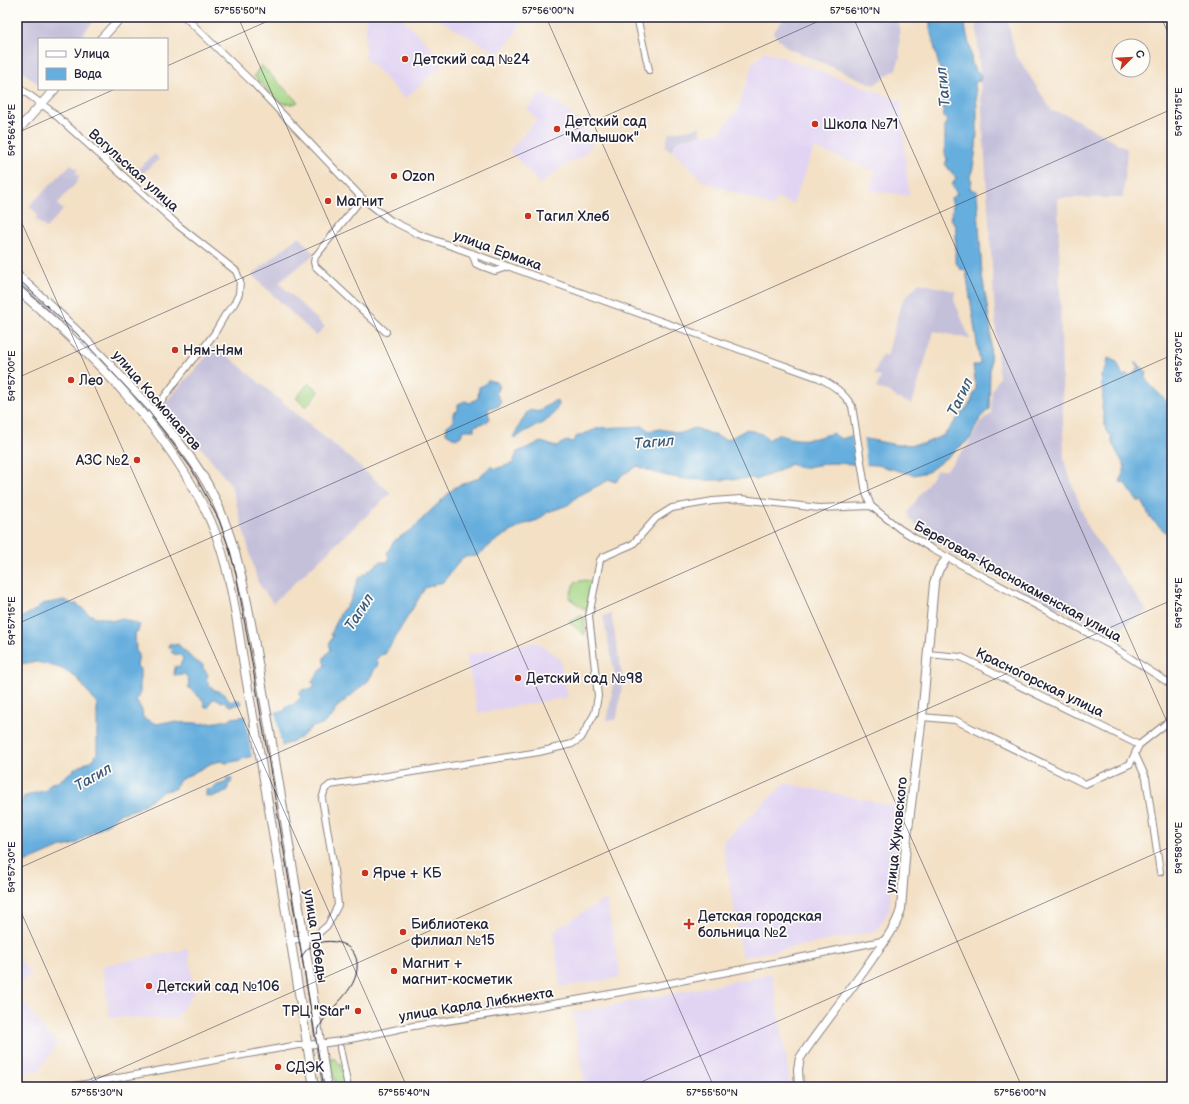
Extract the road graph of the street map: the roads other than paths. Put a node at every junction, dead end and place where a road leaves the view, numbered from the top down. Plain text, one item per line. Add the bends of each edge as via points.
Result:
1 (121, 17) edge
2 (185, 17) edge
3 (637, 17) edge
4 (102, 38) edge
5 (649, 70) dead end
6 (17, 86) edge
7 (54, 90) edge
8 (42, 103) junction
9 (17, 131) edge
10 (362, 198) junction
11 (17, 275) edge
12 (17, 289) edge
13 (386, 332) dead end
14 (153, 412) junction
15 (146, 418) junction
16 (871, 506) junction
17 (946, 558) junction
18 (927, 654) junction
19 (1172, 685) edge
20 (922, 717) junction
21 (1172, 719) edge
22 (1139, 745) junction
23 (1135, 754) junction
24 (280, 789) joint
25 (267, 792) joint
26 (1160, 872) dead end
27 (304, 939) junction
28 (291, 940) junction
29 (886, 940) junction
30 (321, 1043) junction
31 (308, 1045) junction
32 (340, 1048) dead end
33 (69, 1087) edge
34 (314, 1087) edge
35 (327, 1087) edge
36 (348, 1087) edge
37 (799, 1087) edge

1 - 4 main road
2 - 10 street, улица Ермака via 253,83
3 - 5 street
6 - 8 street, Вогульская улица
7 - 8 main road
8 - 9 main road
8 - 14 street, Вогульская улица via 179,226 236,271 240,281 239,294 234,304
10 - 13 street via 337,227 314,262 315,266
10 - 16 street, улица Ермака via 401,226 507,267 819,378 834,386 852,406
11 - 14 main road, улица Космонавтов via 63,315
12 - 15 main road, улица Космонавтов via 75,341
14 - 15 street
14 - 24 main road, улица Космонавтов via 186,451 224,517 238,564
15 - 25 main road, улица Космонавтов via 176,458 211,522 226,569
16 - 17 street, Береговая-Краснокаменская улица via 900,529
16 - 27 street via 819,508 741,499 672,508 656,518 633,544 603,557 600,560 589,616 598,696 595,713 581,738 572,744 539,752 324,788 322,799 338,905 328,925 314,937
17 - 18 main road, улица Жуковского via 934,583
17 - 19 street, Береговая-Краснокаменская улица via 1080,628
18 - 20 main road, улица Жуковского
18 - 22 street, Красногорская улица via 961,657
20 - 23 street via 955,720 1085,784 1130,764
20 - 29 main road, улица Жуковского via 901,909
21 - 22 street
22 - 23 street
23 - 26 street via 1146,778
24 - 27 main road, улица Победы
25 - 28 main road, улица Победы
27 - 28 street
27 - 30 main road, улица Победы
28 - 31 main road, улица Победы
29 - 30 street, улица Карла Либкнехта via 662,985
29 - 37 main road, улица Жуковского via 800,1058
30 - 31 street, улица Карла Либкнехта
30 - 35 main road, улица Победы
31 - 33 street, улица Карла Либкнехта
31 - 34 main road, улица Победы
32 - 36 street

